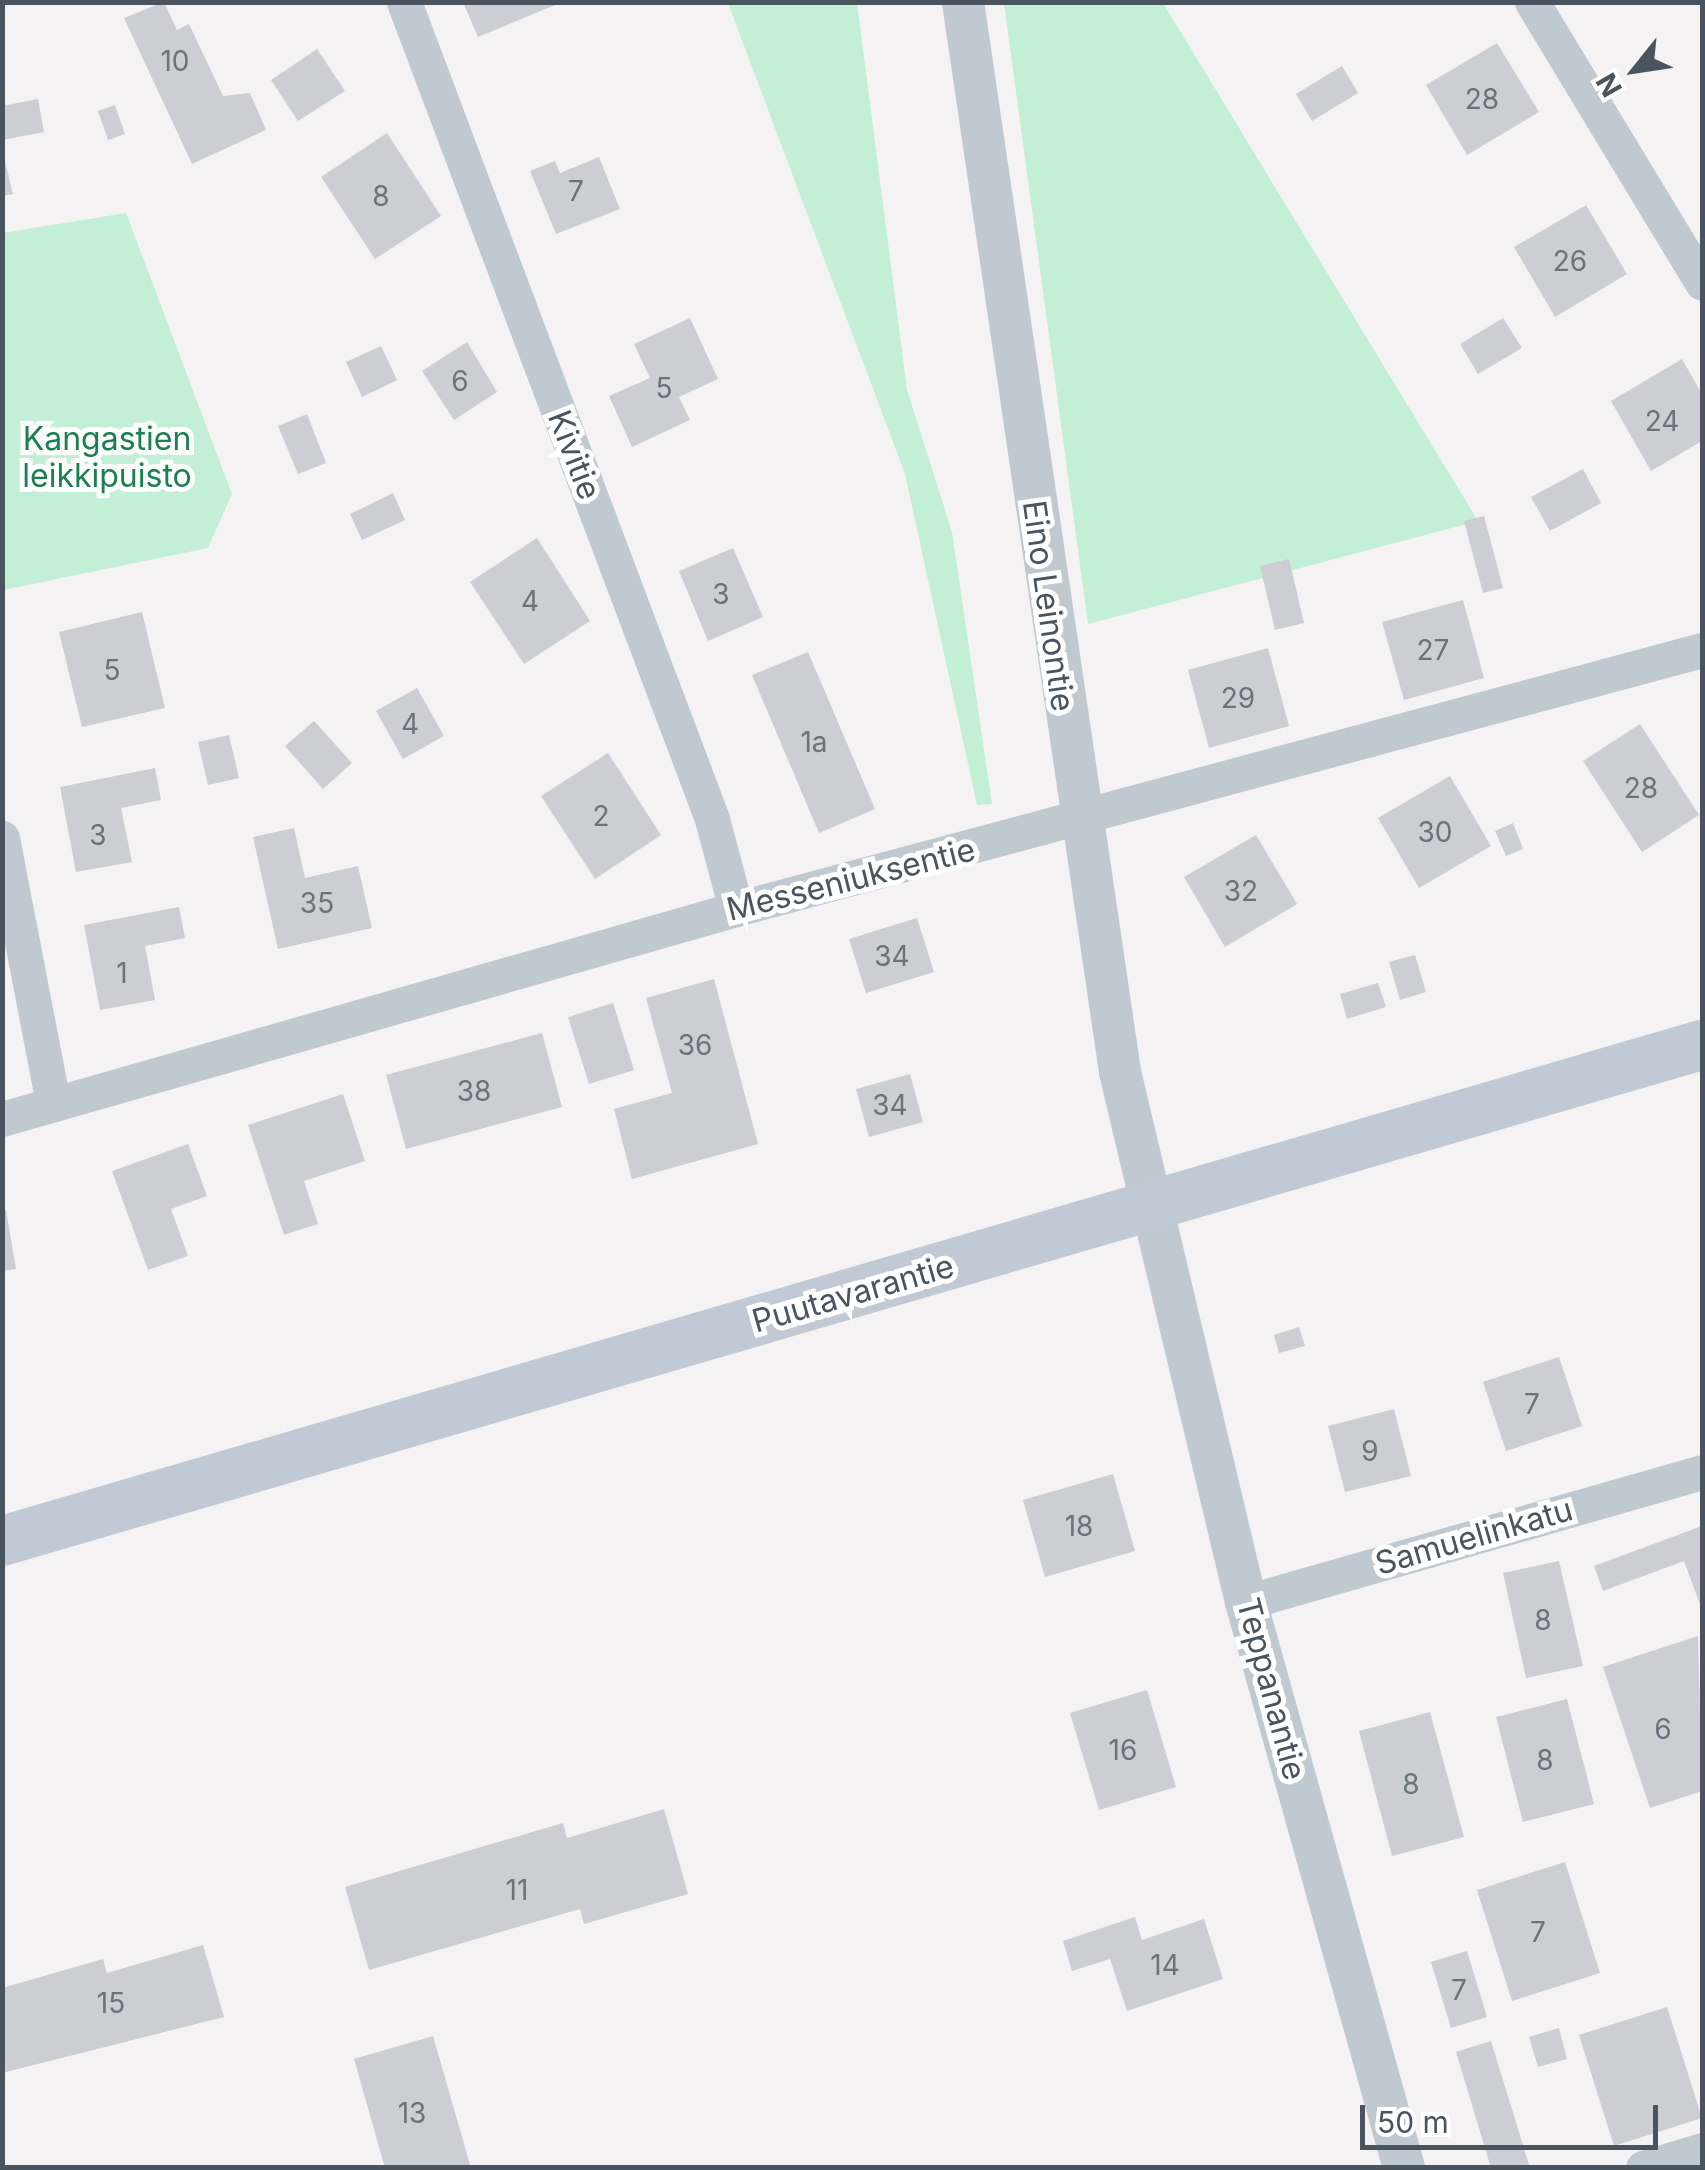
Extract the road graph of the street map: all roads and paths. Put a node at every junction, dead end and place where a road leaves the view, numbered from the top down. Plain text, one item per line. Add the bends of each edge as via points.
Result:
1 (404, 2) edge
2 (963, 2) edge
3 (1532, 2) edge
4 (1702, 283) edge
5 (1702, 650) edge
6 (1080, 822) junction
7 (2, 838) edge
8 (736, 910) junction
9 (1702, 1045) edge
10 (53, 1102) junction
11 (2, 1119) edge
12 (1148, 1208) junction
13 (1702, 1472) edge
14 (2, 1541) edge
15 (1246, 1602) junction
16 (1702, 2150) edge
17 (1404, 2168) edge
18 (1643, 2168) edge

1 - 8 street, Kivitie via 712,819
2 - 6 street, Eino Leinontie
3 - 4 street
5 - 6 street, Messeniuksentie
6 - 8 street, Messeniuksentie
6 - 12 street, Eino Leinontie
7 - 10 street
8 - 10 street, Messeniuksentie
9 - 12 main road, Puutavarantie
10 - 11 street, Messeniuksentie
12 - 14 main road, Puutavarantie
12 - 15 street, Teppanantie
13 - 15 street, Samuelinkatu
15 - 17 street, Teppanantie
16 - 18 street

